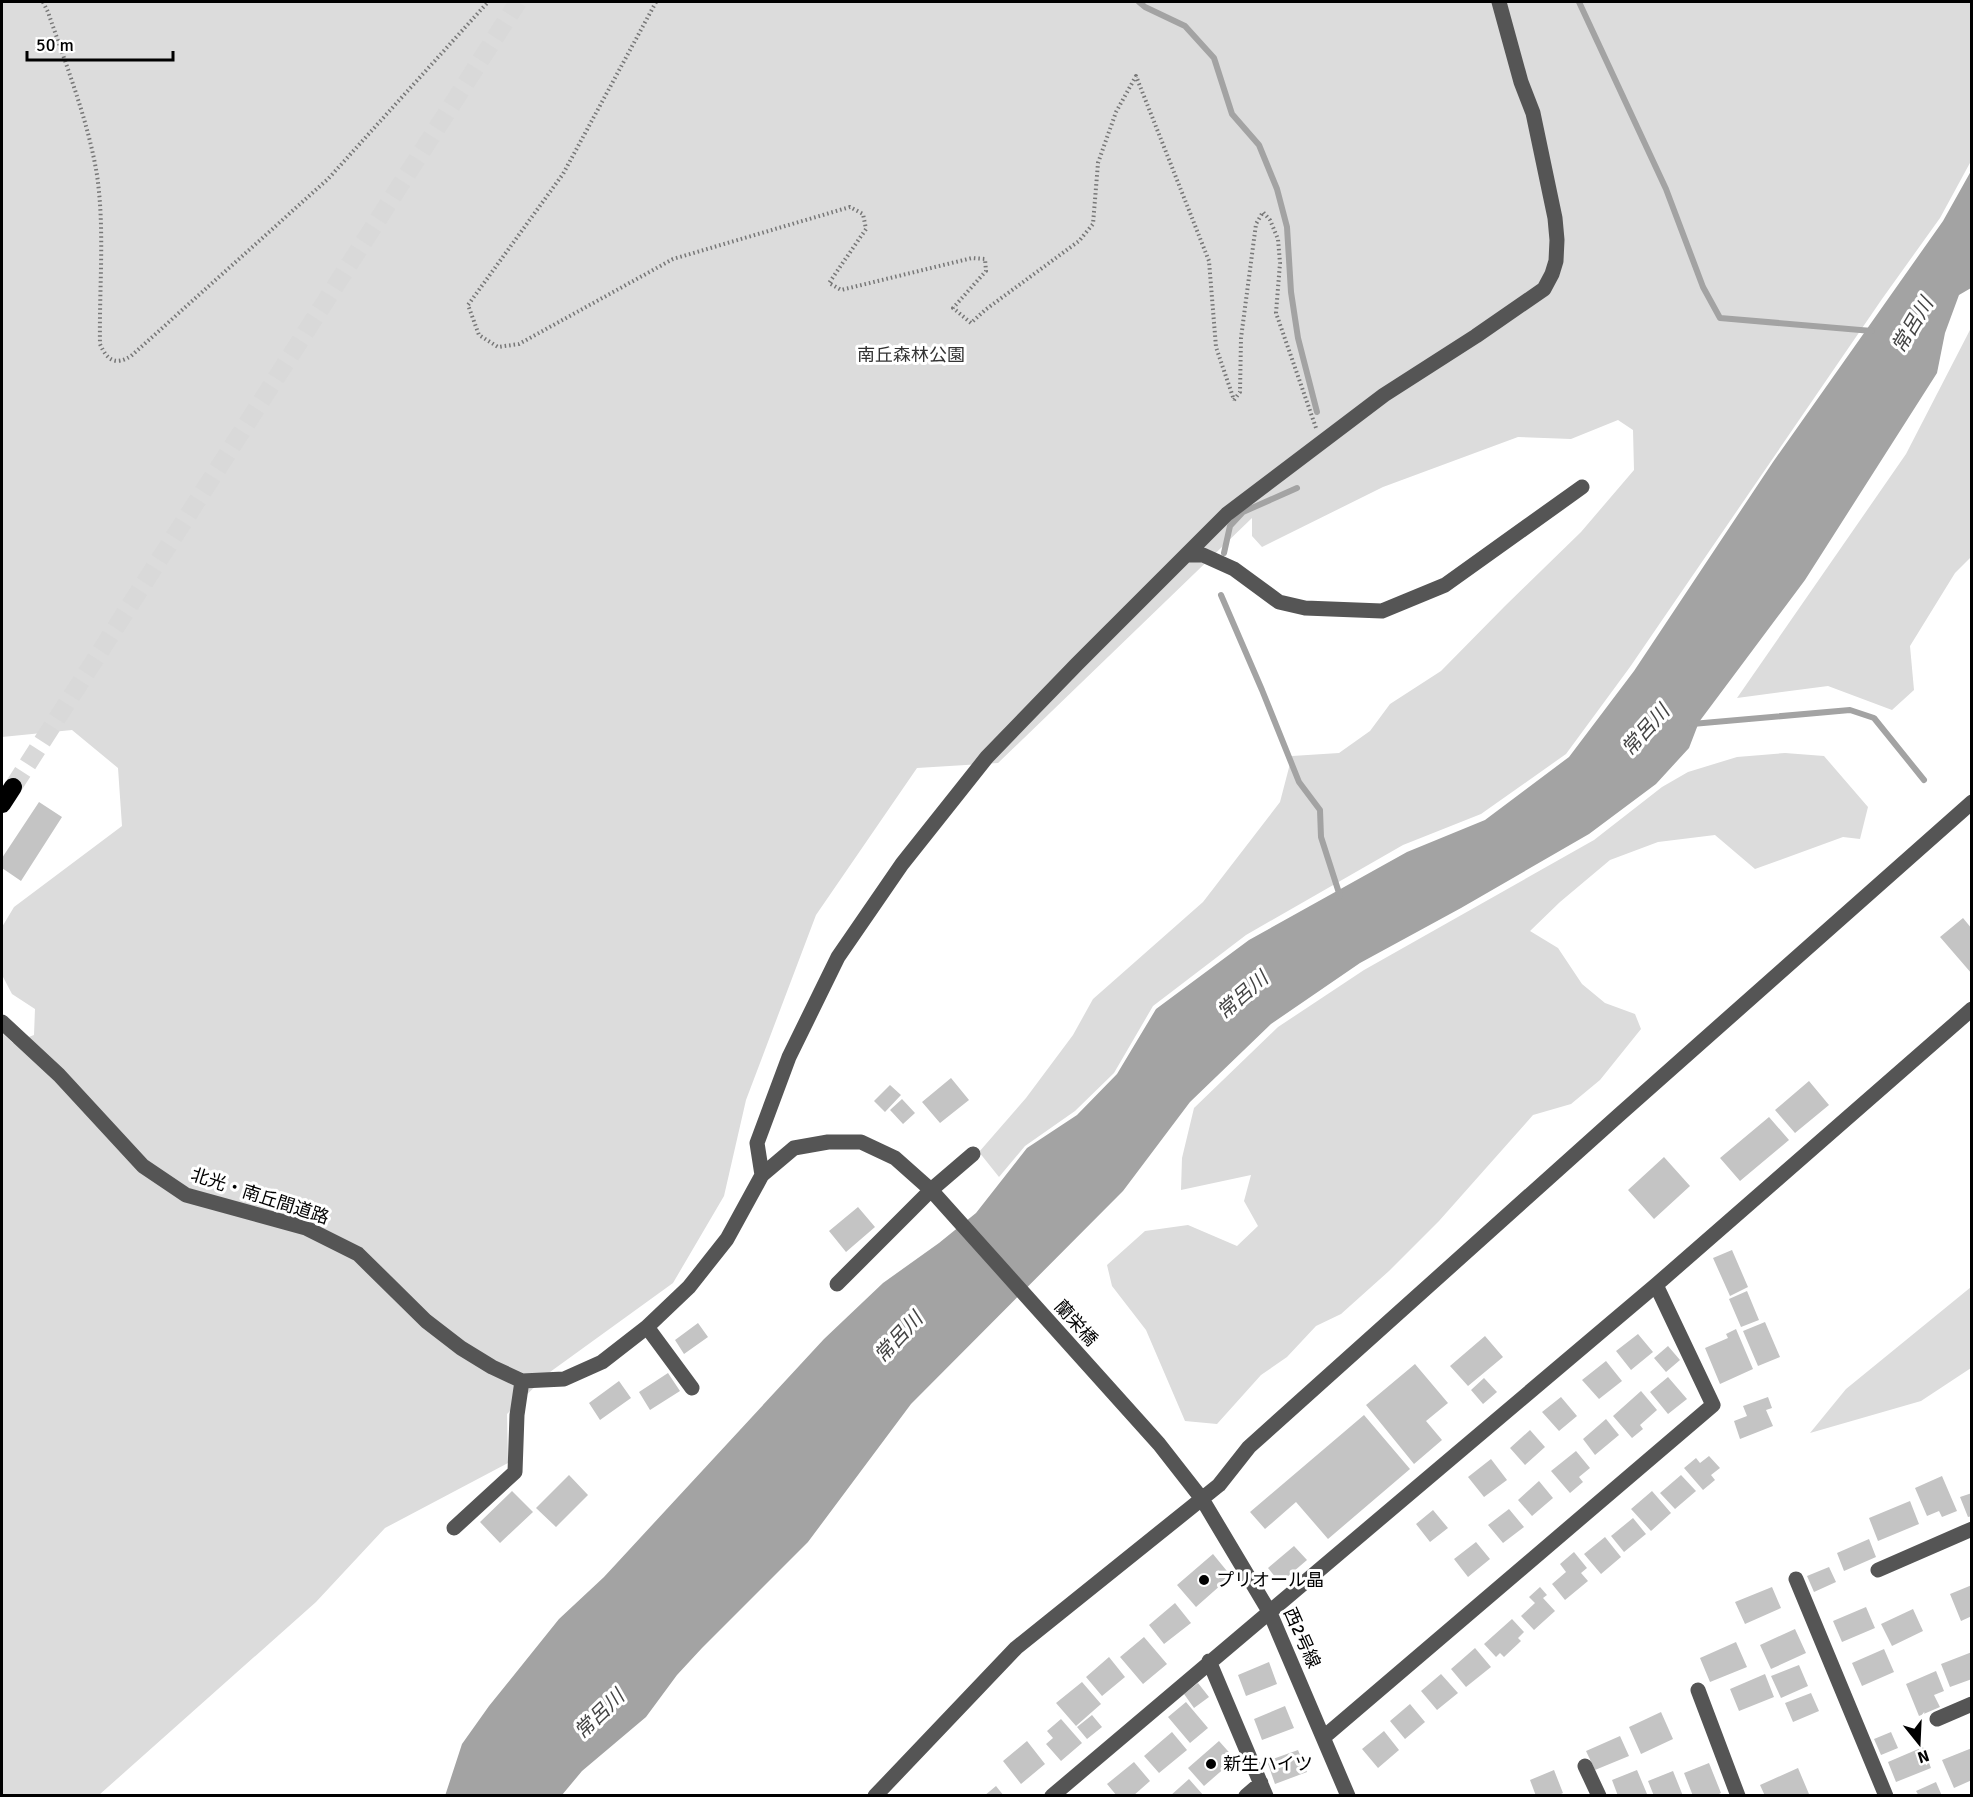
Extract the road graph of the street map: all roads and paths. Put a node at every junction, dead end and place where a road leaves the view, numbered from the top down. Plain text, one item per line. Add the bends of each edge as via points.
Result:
1 (43, 2) edge
2 (488, 2) edge
3 (656, 2) edge
4 (1499, 2) edge
5 (1321, 443) junction
6 (1582, 487) dead end
7 (1186, 555) junction
8 (13, 787) tunnel mouth
9 (1971, 802) edge
10 (2, 804) edge
11 (1971, 1009) edge
12 (2, 1022) edge
13 (973, 1154) dead end
14 (762, 1175) junction
15 (934, 1195) junction
16 (837, 1284) dead end
17 (1656, 1285) junction
18 (647, 1327) junction
19 (522, 1381) junction
20 (692, 1389) dead end
21 (1183, 1475) joint
22 (1202, 1499) junction
23 (454, 1528) dead end
24 (1971, 1529) edge
25 (1878, 1570) dead end
26 (1796, 1579) dead end
27 (1270, 1612) junction
28 (1209, 1661) junction
29 (1698, 1690) dead end
30 (1971, 1704) edge
31 (1937, 1719) dead end
32 (1324, 1737) junction
33 (1585, 1766) dead end
34 (1263, 1789) edge
35 (876, 1796) edge
36 (1052, 1796) edge
37 (1246, 1796) edge
38 (1348, 1796) edge
39 (1599, 1796) edge
40 (1738, 1796) edge
41 (1886, 1796) edge

1 - 2 path via 92,147 102,242 100,344 114,361 123,361 328,179
3 - 5 path via 563,174 468,305 479,335 498,347 519,344 673,259 850,207 863,214 866,229 830,283 841,290 972,258 985,259 986,271 953,308 971,323 1079,241 1093,224 1098,163 1116,112 1136,76 1209,261 1216,347 1234,400 1240,392 1241,338 1256,224 1263,212 1278,238 1276,313
4 - 5 street via 1549,182 1557,240 1552,274 1544,289
5 - 7 street via 1227,514
6 - 7 street via 1445,585 1382,611 1305,608 1279,602 1234,569 1203,555
7 - 14 street via 987,757 902,864 838,957 789,1057 757,1143
8 - 10 highway
9 - 22 street via 1258,1439
11 - 17 street
12 - 19 street, 北光・南丘間道路 via 59,1075 143,1166 186,1195 306,1228 358,1254 426,1321 460,1348
13 - 15 street
14 - 15 street, 蘭栄橋 via 794,1148 861,1142 895,1158
14 - 18 street via 728,1239 689,1287
15 - 16 street
15 - 21 street, 蘭栄橋
17 - 27 street
17 - 32 street via 1713,1406
18 - 19 street via 602,1362 564,1379
18 - 20 street
19 - 23 street via 515,1472
21 - 22 street, 西2号線
22 - 27 street, 西2号線
22 - 35 street via 1016,1648
24 - 25 street
26 - 41 street
27 - 28 street
27 - 32 street, 西2号線
28 - 34 street
28 - 36 street
29 - 40 street
30 - 31 street
32 - 38 street, 西2号線
33 - 39 street
34 - 37 street

